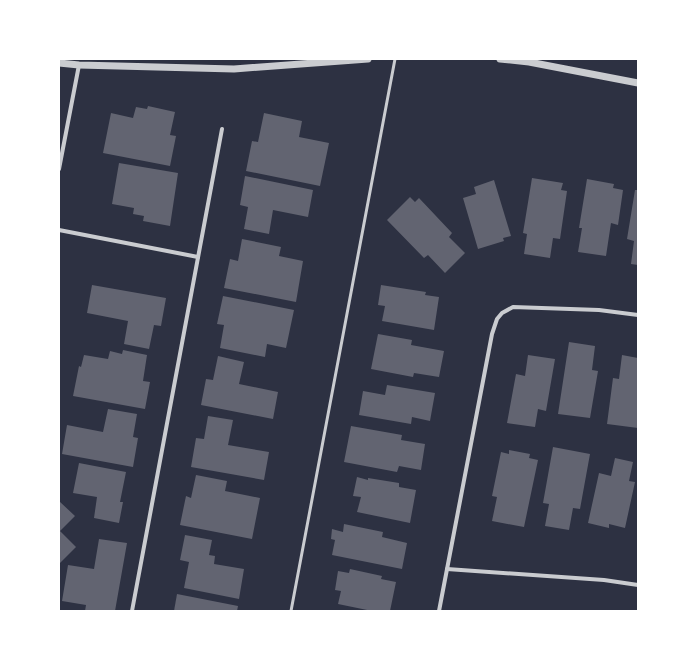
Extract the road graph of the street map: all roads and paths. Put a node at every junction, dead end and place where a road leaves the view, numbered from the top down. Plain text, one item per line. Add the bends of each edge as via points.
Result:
1 (368, 59) edge
2 (395, 59) edge
3 (500, 59) edge
4 (59, 63) edge
5 (79, 65) junction
6 (638, 83) edge
7 (222, 129) dead end
8 (59, 169) edge
9 (59, 230) edge
10 (198, 257) junction
11 (638, 315) edge
12 (447, 569) junction
13 (638, 585) edge
14 (132, 611) edge
15 (291, 611) edge
16 (439, 611) edge

1 - 5 street via 234,69
2 - 15 lane
3 - 6 street via 529,62
4 - 5 street
5 - 8 street
7 - 10 street
9 - 10 street
10 - 14 street
11 - 12 street via 599,310 513,306 497,319
12 - 13 street via 604,580
12 - 16 street

